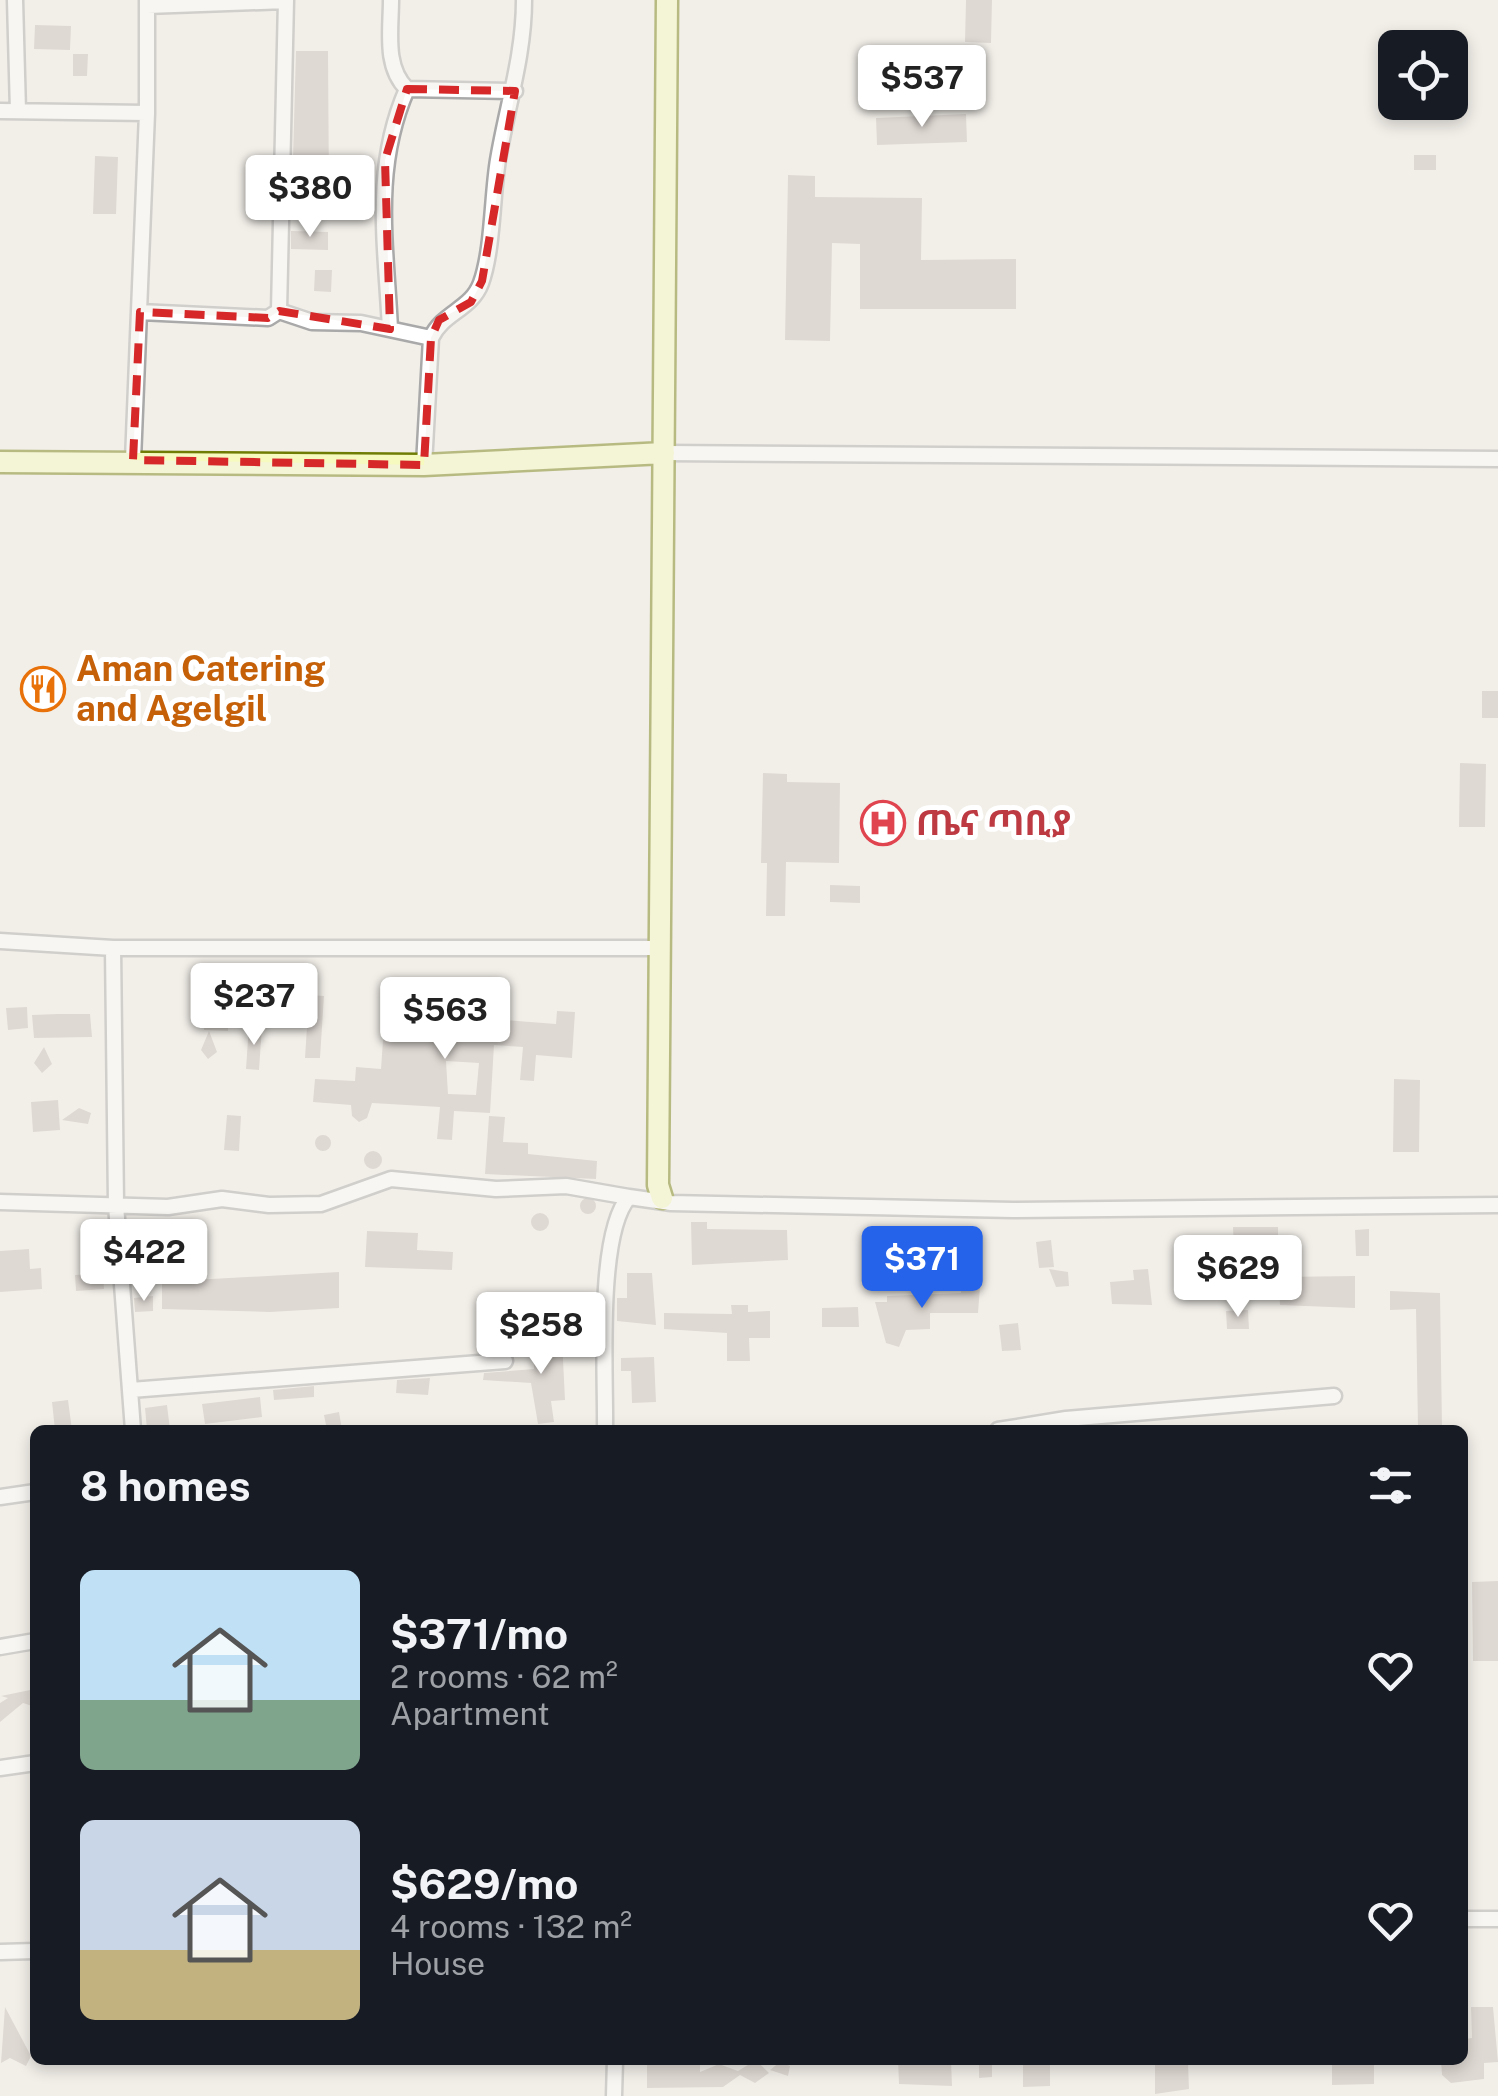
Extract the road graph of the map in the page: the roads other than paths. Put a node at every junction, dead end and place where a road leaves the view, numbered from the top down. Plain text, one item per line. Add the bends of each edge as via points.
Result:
1 (391, 0) edge
2 (524, 0) edge
3 (667, 0) edge
4 (10, 1) edge
5 (286, 1) edge
6 (147, 3) edge
7 (407, 89) junction
8 (514, 90) junction
9 (0, 111) edge
10 (18, 111) junction
11 (147, 113) junction
12 (279, 311) junction
13 (140, 312) junction
14 (390, 329) junction
15 (431, 338) junction
16 (664, 453) junction
17 (1498, 459) edge
18 (133, 460) junction
19 (0, 462) edge
20 (424, 465) junction
21 (0, 942) edge
22 (113, 948) junction
23 (660, 948) junction
24 (629, 1197) junction
25 (662, 1198) junction
26 (0, 1202) edge
27 (116, 1205) junction
28 (1498, 1205) edge
29 (505, 1360) dead end
30 (130, 1390) junction
31 (1334, 1396) dead end
32 (133, 1425) edge
33 (606, 1425) edge
34 (1029, 1425) edge
35 (30, 1493) edge
36 (0, 1497) edge
37 (30, 1642) edge
38 (0, 1647) edge
39 (30, 1764) edge
40 (0, 1768) edge
41 (1468, 1920) edge
42 (1498, 1920) edge
43 (30, 1951) edge
44 (0, 1952) edge
45 (616, 2065) edge
46 (614, 2096) edge

1 - 7 street via 392,62 395,78
2 - 8 street
3 - 16 street
4 - 10 street
5 - 6 street
5 - 12 street
6 - 11 street
7 - 8 street
7 - 14 street via 385,160
8 - 15 street via 482,281 471,302 439,320
9 - 10 street
10 - 11 street
11 - 13 street
12 - 13 street via 268,318
12 - 14 street via 312,322
13 - 18 street
14 - 15 street
15 - 20 street
16 - 17 street
16 - 20 street
16 - 23 street
18 - 19 street
18 - 20 street
21 - 22 street
22 - 23 street
22 - 27 street
23 - 25 street
24 - 25 street
24 - 27 street via 566,1186 496,1189 391,1180 321,1204 222,1199 168,1208
24 - 33 street via 617,1210 607,1277
25 - 28 street via 1013,1210
26 - 27 street
27 - 30 street
29 - 30 street
30 - 32 street
31 - 34 street
35 - 36 street
37 - 38 street
39 - 40 street
41 - 42 street
43 - 44 street
45 - 46 street

